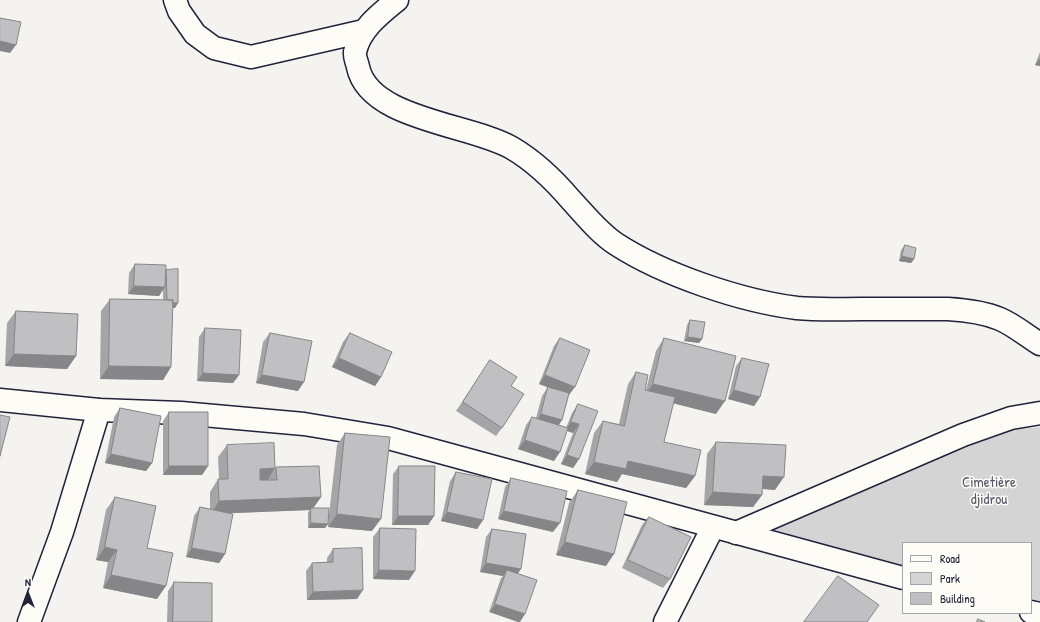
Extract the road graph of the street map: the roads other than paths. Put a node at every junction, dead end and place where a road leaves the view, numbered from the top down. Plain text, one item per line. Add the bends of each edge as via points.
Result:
1 (175, 0) edge
2 (397, 0) edge
3 (364, 31) junction
4 (1040, 344) edge
5 (0, 400) edge
6 (99, 410) junction
7 (1040, 413) edge
8 (713, 527) junction
9 (736, 533) junction
10 (902, 578) edge
11 (29, 622) edge
12 (665, 622) edge

1 - 3 street via 179,11 195,34 214,48 251,57
2 - 3 street
3 - 4 street via 355,53 360,77 373,93 402,110 511,147 533,162 588,220 615,244 647,262 728,292 797,308 948,309 980,312 1001,320
5 - 6 street
6 - 8 street via 181,413 304,424 388,438
6 - 11 street via 62,532
7 - 9 street via 1011,418 964,435
8 - 9 street
8 - 12 street
9 - 10 street

